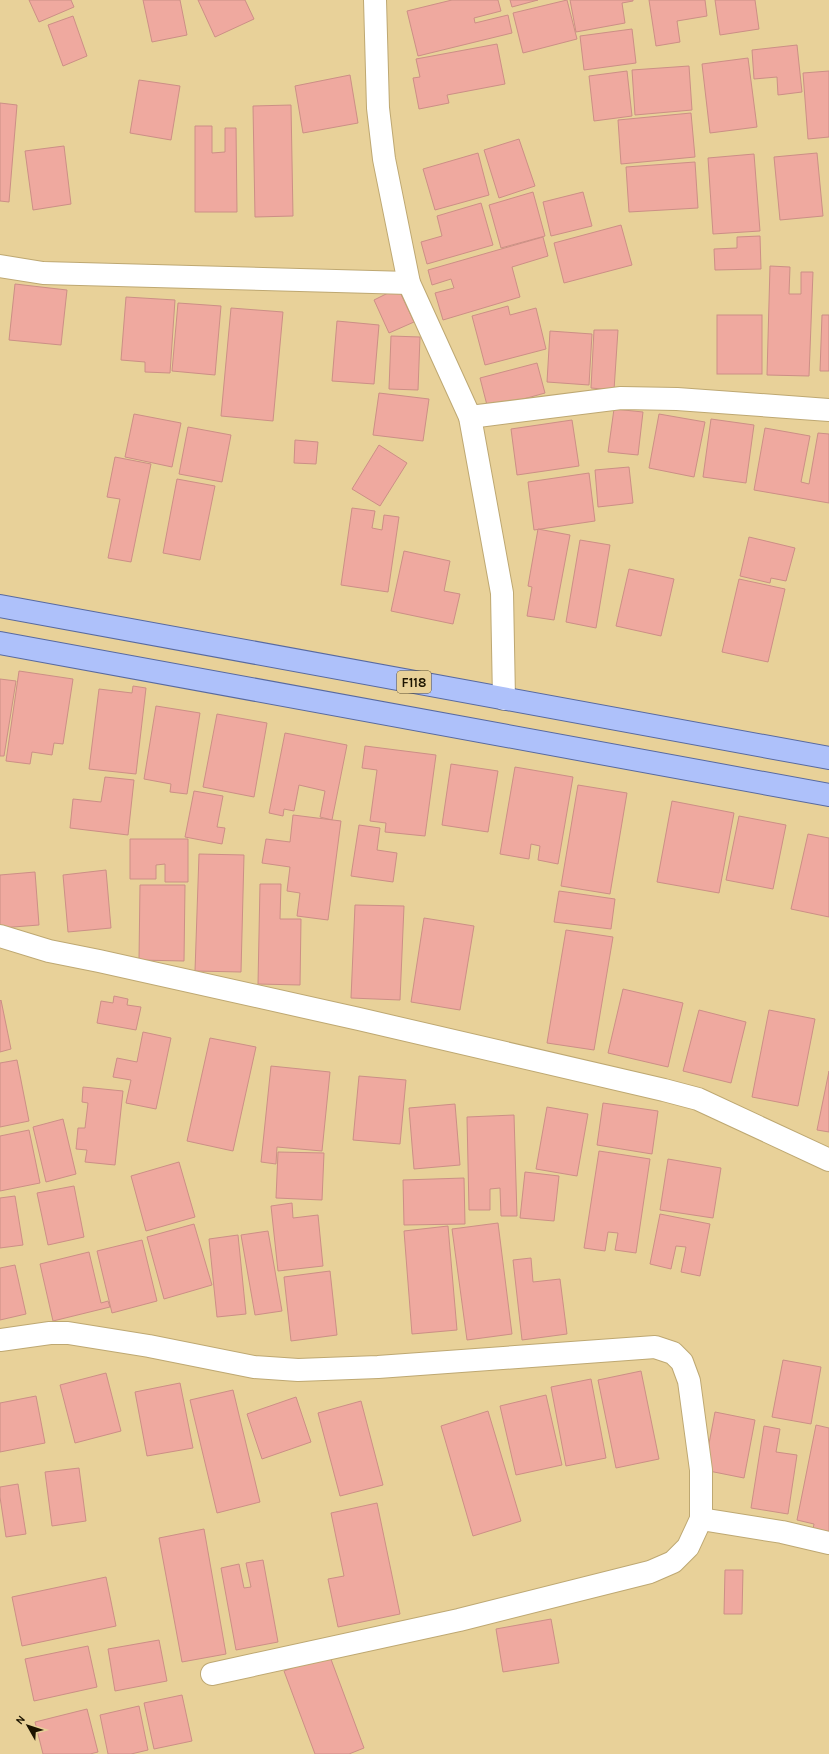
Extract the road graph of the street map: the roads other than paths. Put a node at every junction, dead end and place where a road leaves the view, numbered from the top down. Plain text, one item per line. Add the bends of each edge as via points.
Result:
1 (376, 0) edge
2 (0, 266) edge
3 (408, 283) junction
4 (829, 410) edge
5 (470, 417) junction
6 (0, 606) edge
7 (0, 643) edge
8 (504, 699) junction
9 (829, 758) edge
10 (829, 795) edge
11 (0, 936) edge
12 (829, 1160) edge
13 (0, 1340) edge
14 (701, 1519) junction
15 (829, 1543) edge
16 (212, 1674) dead end

1 - 3 street via 379,123
2 - 3 street via 43,273
3 - 5 street
4 - 5 street via 677,399 621,398
5 - 8 street via 502,593
6 - 8 main road, F118
7 - 10 main road
8 - 9 main road, F118
11 - 12 street via 49,951 359,1019 698,1099
13 - 14 street via 50,1333 68,1334 254,1366 298,1370 378,1368 655,1347 673,1353 682,1362 689,1382 701,1470
14 - 15 street via 782,1532
14 - 16 street via 688,1547 673,1562 650,1572 459,1620

